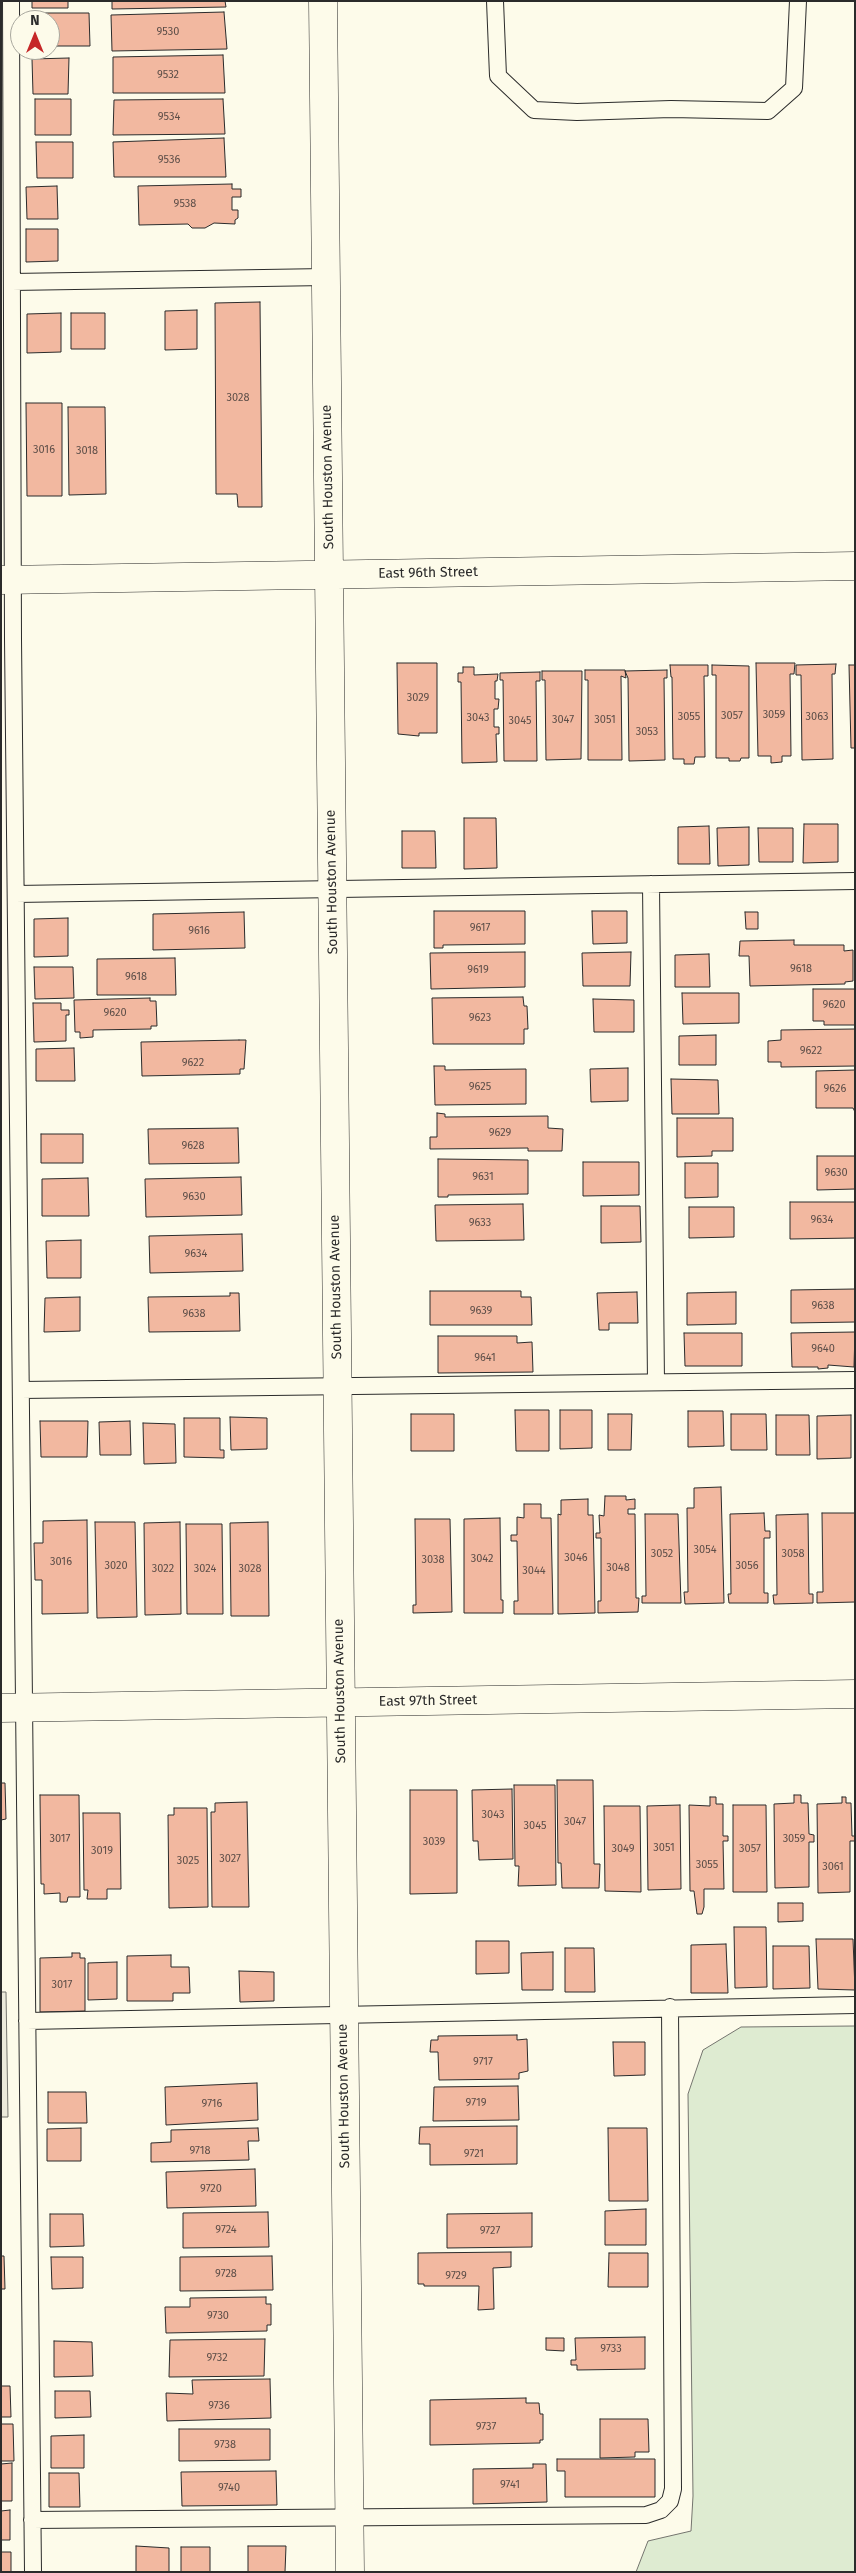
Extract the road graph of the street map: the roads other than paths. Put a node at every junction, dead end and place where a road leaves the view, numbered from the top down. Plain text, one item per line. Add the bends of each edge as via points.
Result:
1 (11, 1) edge
2 (323, 1) edge
3 (495, 1) edge
4 (798, 1) edge
5 (326, 277) junction
6 (12, 282) junction
7 (855, 566) edge
8 (329, 575) junction
9 (7, 580) edge
10 (855, 880) edge
11 (651, 884) junction
12 (332, 889) junction
13 (16, 894) junction
14 (855, 1380) edge
15 (656, 1382) junction
16 (337, 1387) junction
17 (21, 1390) junction
18 (855, 1694) edge
19 (340, 1702) junction
20 (13, 1708) edge
21 (855, 2005) edge
22 (670, 2007) junction
23 (344, 2014) junction
24 (27, 2021) junction
25 (349, 2517) junction
26 (32, 2520) junction
27 (33, 2572) edge
28 (350, 2572) edge

1 - 6 lane
2 - 5 street, South Houston Avenue
3 - 4 lane via 498,76 534,110 577,112 672,109 768,111 794,88
5 - 6 lane
5 - 8 street, South Houston Avenue
6 - 9 lane
7 - 8 street, East 96th Street
8 - 9 street, East 96th Street
8 - 12 street, South Houston Avenue
9 - 13 lane
10 - 11 lane
11 - 12 lane
11 - 15 lane
12 - 13 lane
12 - 16 street, South Houston Avenue
13 - 17 lane
14 - 15 lane
15 - 16 lane
16 - 17 lane
16 - 19 street, South Houston Avenue
17 - 20 lane
18 - 19 street, East 97th Street
19 - 20 street, East 97th Street
19 - 23 street, South Houston Avenue
20 - 24 lane
21 - 22 lane
22 - 23 lane
22 - 25 lane via 673,2489 670,2501 661,2510 646,2515
23 - 24 lane
23 - 25 street, South Houston Avenue
24 - 26 lane
25 - 26 lane
25 - 28 street, South Houston Avenue
26 - 27 lane

